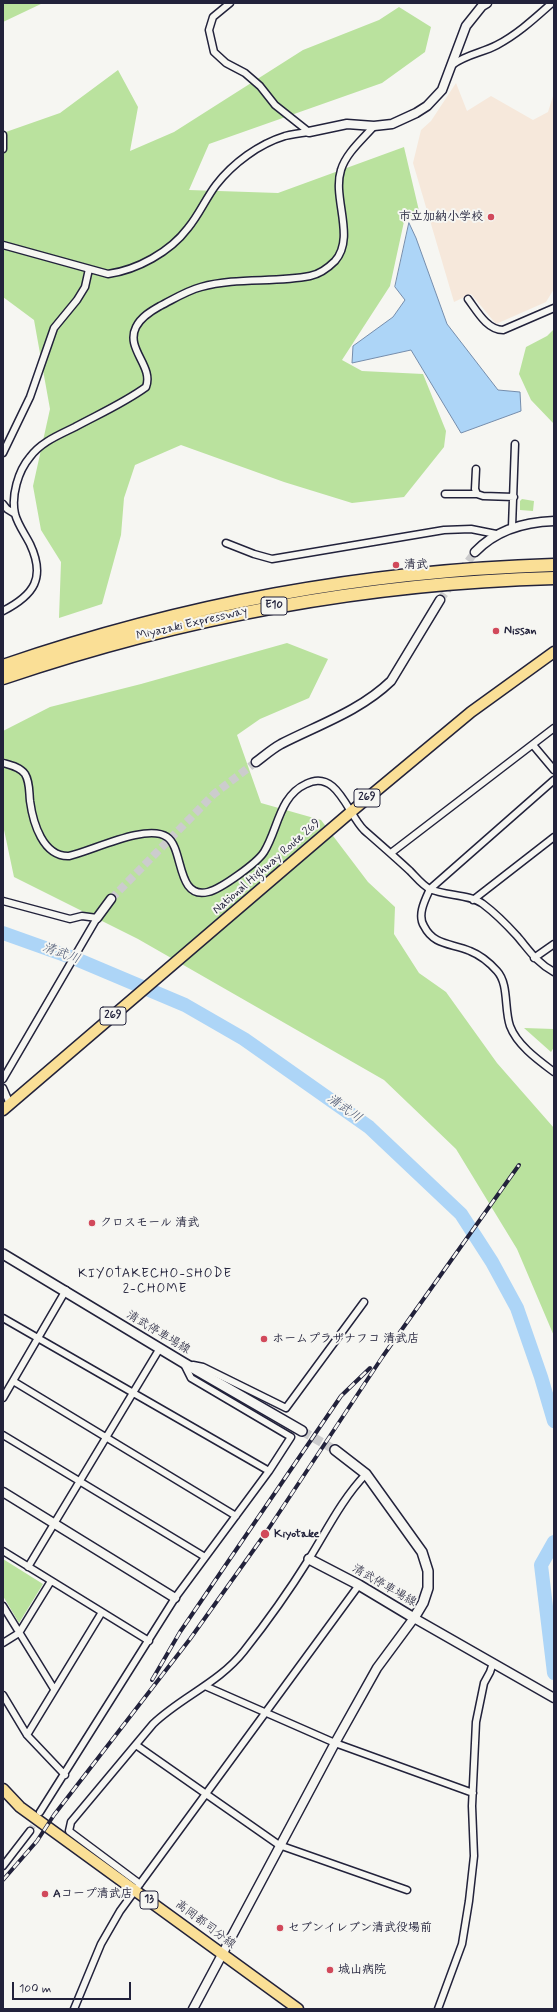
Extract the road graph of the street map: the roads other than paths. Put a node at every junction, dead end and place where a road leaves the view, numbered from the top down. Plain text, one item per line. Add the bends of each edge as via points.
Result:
1 (230, 3) edge
2 (487, 3) edge
3 (552, 3) edge
4 (452, 65) junction
5 (374, 126) junction
6 (309, 132) junction
7 (3, 135) edge
8 (3, 149) edge
9 (3, 244) edge
10 (89, 269) junction
11 (468, 299) dead end
12 (554, 308) edge
13 (515, 444) dead end
14 (3, 453) edge
15 (476, 469) dead end
16 (445, 494) dead end
17 (477, 494) junction
18 (514, 497) junction
19 (3, 504) edge
20 (15, 514) junction
21 (554, 521) edge
22 (512, 527) junction
23 (496, 534) junction
24 (226, 543) dead end
25 (475, 552) tunnel mouth
26 (554, 565) edge
27 (554, 578) edge
28 (440, 600) tunnel mouth
29 (3, 611) edge
30 (554, 652) edge
31 (3, 666) edge
32 (3, 678) edge
33 (554, 728) edge
34 (533, 745) junction
35 (256, 762) tunnel mouth
36 (3, 763) edge
37 (554, 770) edge
38 (554, 780) edge
39 (352, 811) junction
40 (554, 837) edge
41 (391, 853) junction
42 (430, 889) junction
43 (111, 899) tunnel mouth
44 (473, 900) junction
45 (3, 901) edge
46 (97, 918) junction
47 (554, 944) edge
48 (534, 958) junction
49 (554, 972) edge
50 (554, 1072) edge
51 (3, 1079) edge
52 (3, 1088) edge
53 (6, 1107) edge
54 (3, 1254) edge
55 (66, 1290) junction
56 (364, 1302) dead end
57 (3, 1318) edge
58 (38, 1338) junction
59 (160, 1348) junction
60 (184, 1362) junction
61 (13, 1381) junction
62 (133, 1393) junction
63 (3, 1398) edge
64 (302, 1431) tunnel mouth
65 (3, 1435) edge
66 (106, 1437) junction
67 (335, 1450) tunnel mouth
68 (269, 1471) junction
69 (366, 1474) junction
70 (80, 1481) junction
71 (3, 1492) edge
72 (236, 1516) junction
73 (54, 1524) junction
74 (3, 1551) edge
75 (205, 1557) junction
76 (309, 1559) junction
77 (28, 1567) junction
78 (51, 1581) junction
79 (359, 1585) junction
80 (175, 1598) junction
81 (3, 1606) edge
82 (102, 1612) junction
83 (414, 1618) junction
84 (19, 1632) junction
85 (149, 1641) junction
86 (3, 1643) edge
87 (493, 1663) junction
88 (205, 1686) junction
89 (54, 1690) junction
90 (3, 1695) edge
91 (554, 1698) edge
92 (264, 1713) junction
93 (27, 1735) junction
94 (335, 1743) junction
95 (136, 1745) junction
96 (65, 1775) junction
97 (3, 1789) edge
98 (473, 1793) junction
99 (206, 1794) junction
100 (40, 1812) tunnel mouth
101 (30, 1831) tunnel mouth
102 (279, 1845) junction
103 (3, 1866) edge
104 (138, 1887) junction
105 (407, 1890) dead end
106 (222, 1954) junction
107 (74, 2009) edge
108 (193, 2009) edge
109 (298, 2009) edge
110 (438, 2009) edge

1 - 6 street via 213,18 209,30 214,52 226,63 245,73 260,86 275,105
2 - 4 street via 466,26
3 - 4 street via 516,34 496,46 462,57
4 - 5 street via 442,90 427,106 392,124
5 - 6 street via 347,124
5 - 20 street via 351,153 341,170 338,191 345,233 336,260 325,270 310,276 244,280 202,286 174,297 142,318 136,326 133,338 147,374 146,387 124,402 49,440 37,449 21,472 15,495
6 - 10 street via 285,136 258,148 239,161 217,184 188,228 176,241 141,264 125,272 108,274
7 - 8 street
9 - 10 street
10 - 14 street via 85,286 77,300 54,328 30,397
11 - 12 street via 489,326 496,330 503,330
13 - 18 street
15 - 17 street
16 - 17 street
17 - 18 street
18 - 22 street
19 - 20 street
20 - 29 street via 36,558 38,574 30,592
21 - 22 street
22 - 23 street
23 - 24 street via 471,529 444,530 272,559
23 - 25 street
26 - 31 highway, Miyazaki Expressway / E10 via 408,574 289,591 143,622
27 - 32 highway, Miyazaki Expressway / E10 via 410,586 291,603 147,634 71,655
28 - 35 street via 390,681 380,691 303,735 280,745
30 - 39 main road, National Highway Route 269 / 269 via 471,712
33 - 34 street
34 - 37 street
34 - 41 street
36 - 39 street via 18,768 25,774 35,821 51,851 69,856 137,835 164,835 174,846 186,883 200,892 210,892 221,886 259,858 268,845 278,817 286,804 298,788 308,782 325,782 334,788
38 - 42 street
39 - 41 street via 362,828
39 - 53 main road, National Highway Route 269 / 269
40 - 44 street
41 - 42 street
42 - 44 street
42 - 50 street via 421,920 427,931 437,942 477,954 498,972 502,980 508,1019 514,1033 519,1041
43 - 46 street
44 - 48 street via 482,903 499,918
45 - 46 street via 70,919 82,916
46 - 51 street
47 - 48 street
48 - 49 street
52 - 53 street
54 - 55 main road, 清武停車場線
55 - 58 street
55 - 59 main road, 清武停車場線
56 - 60 street via 286,1408 203,1368
57 - 58 street
58 - 61 street
58 - 62 street
59 - 60 main road, 清武停車場線
59 - 62 street
60 - 64 main road, 清武停車場線
60 - 68 street via 191,1378 291,1437
61 - 63 street
61 - 66 street
62 - 66 street
62 - 68 street
65 - 70 street
66 - 70 street
66 - 72 street
67 - 69 main road, 清武停車場線
68 - 72 street
69 - 76 street via 353,1488
69 - 83 main road, 清武停車場線 via 422,1552 428,1571 428,1588
70 - 73 street
70 - 75 street
71 - 73 street
72 - 75 street
73 - 77 street
73 - 80 street
74 - 77 street
75 - 80 street
76 - 79 main road, 清武停車場線
76 - 88 street via 244,1652 227,1670
77 - 78 street
78 - 82 street
78 - 84 street
79 - 83 main road, 清武停車場線
79 - 92 street
80 - 85 street
81 - 84 street
82 - 85 street
82 - 89 street
83 - 87 street
83 - 94 street via 377,1668
84 - 86 street
84 - 89 street
85 - 96 street
87 - 91 street
87 - 98 street via 484,1683 476,1722
88 - 92 street
88 - 95 street via 164,1714
89 - 93 street
90 - 93 street
92 - 94 street
92 - 99 street
93 - 96 street
94 - 98 street
94 - 102 street
95 - 99 street
95 - 104 street via 71,1822 69,1831
96 - 100 street
97 - 104 main road, 高岡都司分線 / 13 via 20,1807
98 - 110 street via 474,1856 469,1901 462,1944
99 - 102 street
99 - 104 street
101 - 103 street
102 - 105 street
102 - 106 street
104 - 106 main road, 高岡都司分線 / 13
104 - 107 street via 109,1928
106 - 108 street
106 - 109 main road, 高岡都司分線 / 13

